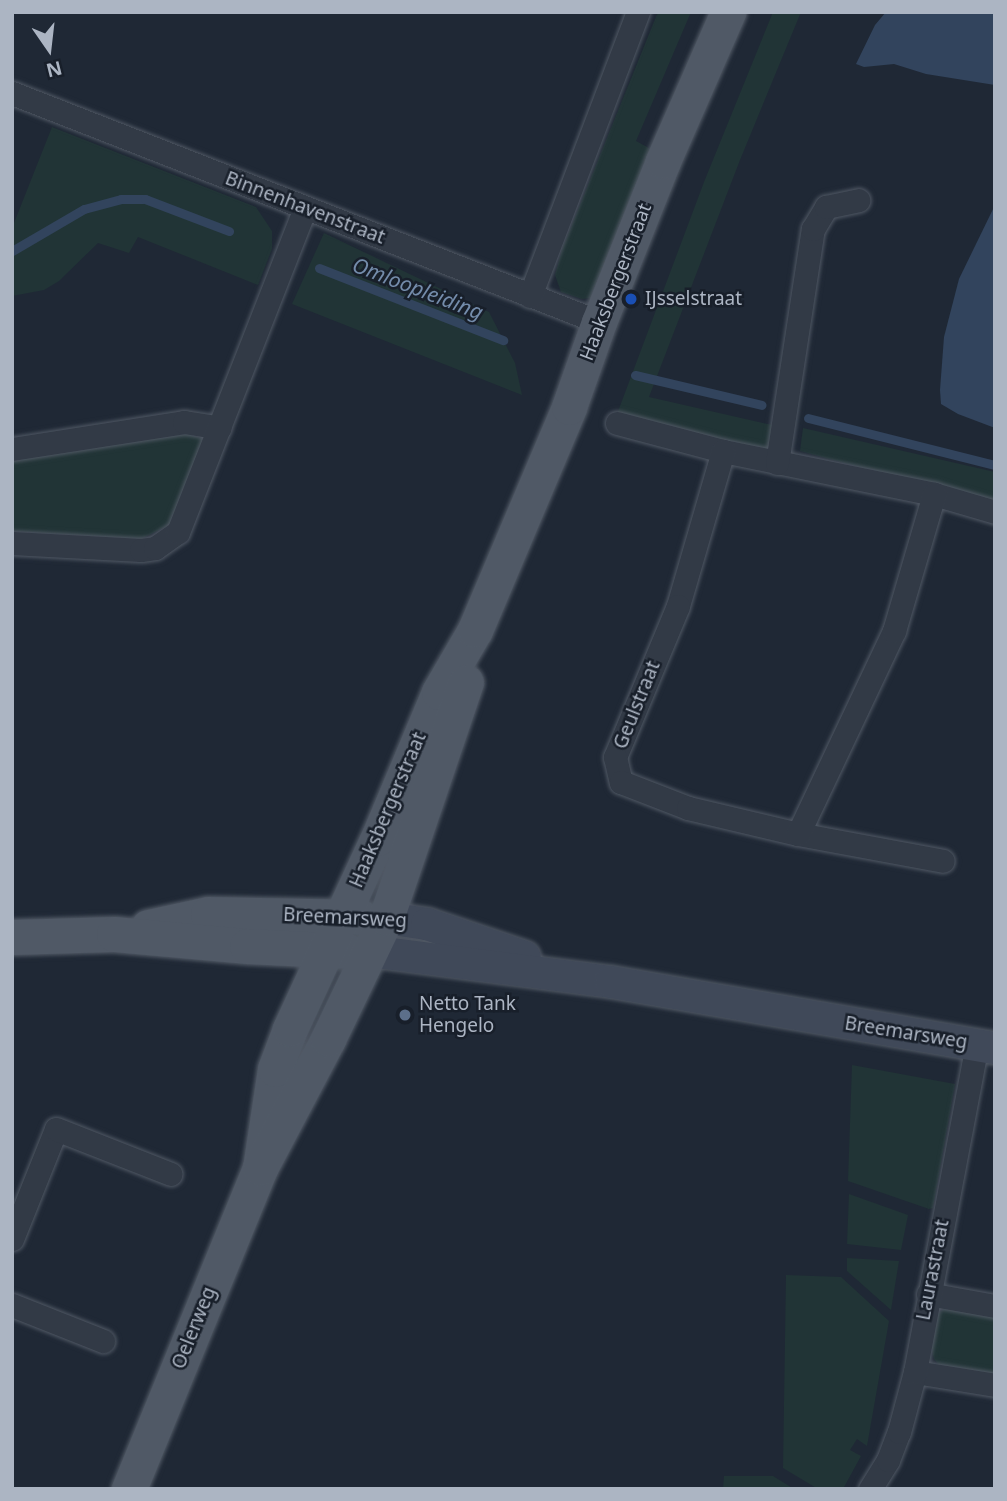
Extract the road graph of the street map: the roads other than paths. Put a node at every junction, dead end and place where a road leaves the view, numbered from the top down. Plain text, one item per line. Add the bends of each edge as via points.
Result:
1 (638, 12) edge
2 (728, 12) edge
3 (12, 93) edge
4 (858, 201) dead end
5 (305, 208) junction
6 (530, 296) junction
7 (598, 322) junction
8 (617, 423) dead end
9 (220, 428) junction
10 (12, 449) edge
11 (723, 452) junction
12 (777, 463) junction
13 (934, 494) junction
14 (995, 512) edge
15 (12, 543) edge
16 (475, 630) junction
17 (798, 834) junction
18 (943, 861) dead end
19 (341, 916) junction
20 (386, 918) junction
21 (114, 934) junction
22 (12, 937) edge
23 (325, 950) junction
24 (369, 951) junction
25 (611, 982) junction
26 (986, 1046) edge
27 (260, 1168) junction
28 (171, 1174) dead end
29 (12, 1239) edge
30 (928, 1294) junction
31 (12, 1305) edge
32 (995, 1306) edge
33 (103, 1341) dead end
34 (915, 1372) junction
35 (995, 1385) edge
36 (129, 1489) edge
37 (870, 1489) edge

1 - 6 street
2 - 7 main road, Haaksbergerstraat
3 - 5 street, Binnenhavenstraat
4 - 12 street via 827,207 813,229
5 - 6 street, Binnenhavenstraat
5 - 9 street
6 - 7 street, Binnenhavenstraat
7 - 16 main road, Haaksbergerstraat via 569,407
8 - 11 street
9 - 10 street via 184,422
9 - 15 street via 178,532 166,542 141,550
11 - 12 street
11 - 17 street, Geulstraat via 678,606 615,757 621,782 688,808
12 - 13 street
13 - 14 street
13 - 17 street via 894,632
16 - 19 main road, Haaksbergerstraat via 439,692
16 - 20 main road, Haaksbergerstraat via 464,688
17 - 18 street, Geulstraat
19 - 20 main road, Breemarsweg
19 - 21 main road, Breemarsweg via 208,914
19 - 23 main road, Oelerweg
20 - 24 main road, Oelerweg
20 - 25 street, Breemarsweg via 426,924
21 - 22 main road, Breemarsweg
21 - 23 main road, Breemarsweg
23 - 24 main road, Breemarsweg
23 - 27 main road, Oelerweg via 275,1069
24 - 25 street, Breemarsweg
24 - 27 main road, Oelerweg
25 - 26 street, Breemarsweg
26 - 30 street, Laurastraat
27 - 36 main road, Oelerweg
28 - 29 street via 57,1129
30 - 32 street
30 - 34 street, Laurastraat
31 - 33 street
34 - 35 street
34 - 37 street, Laurastraat via 900,1432

